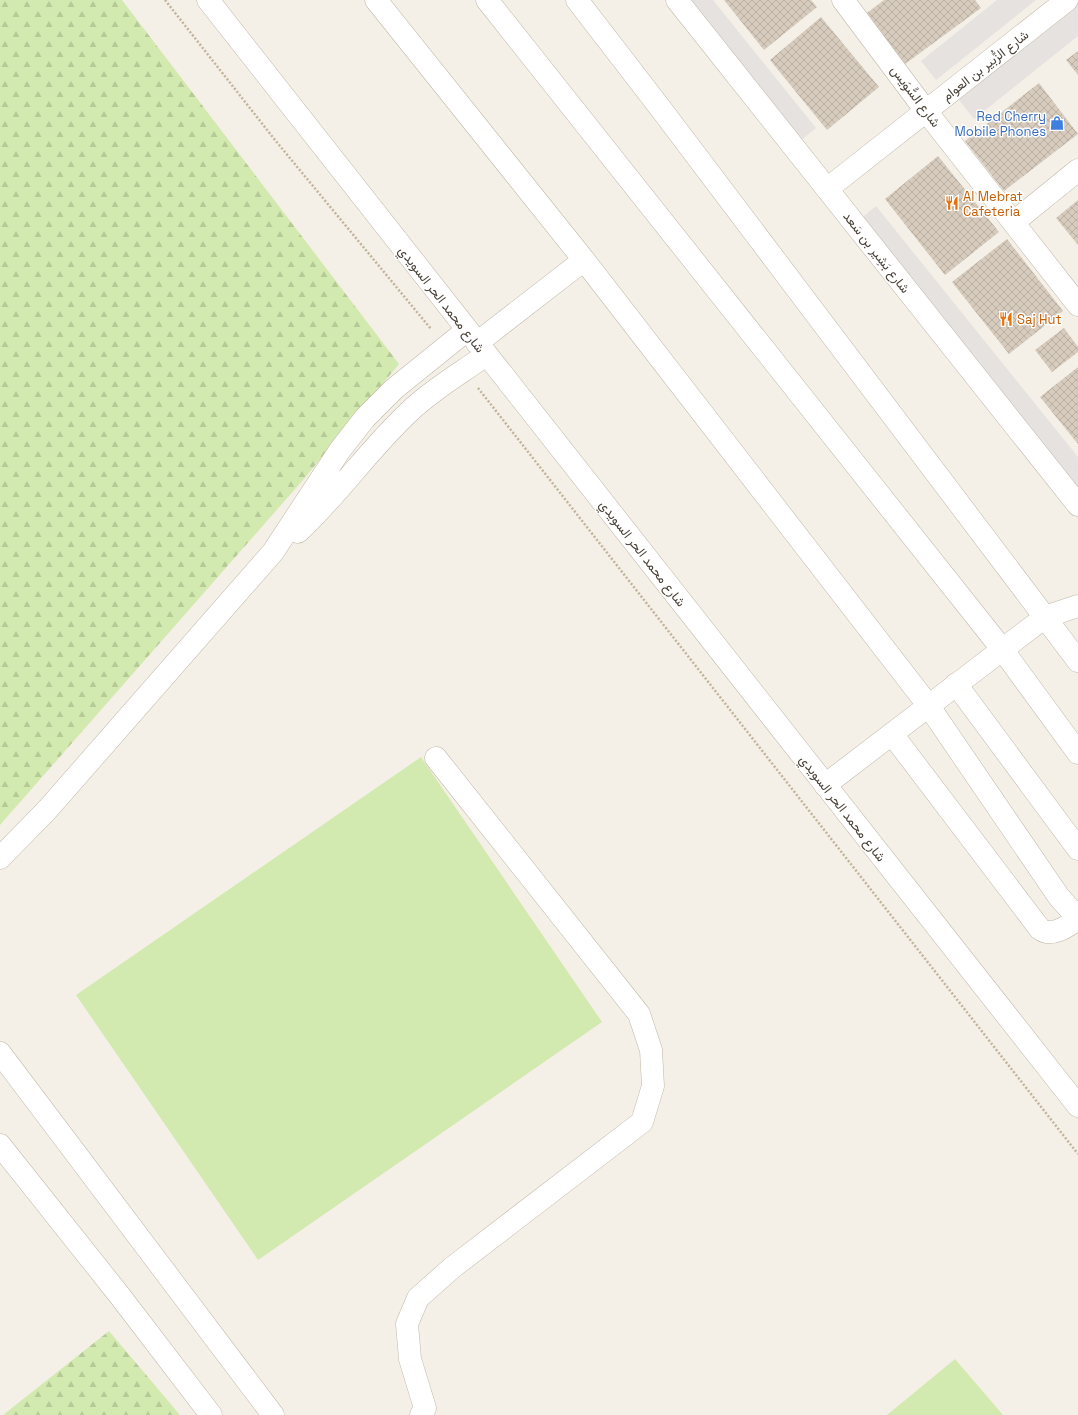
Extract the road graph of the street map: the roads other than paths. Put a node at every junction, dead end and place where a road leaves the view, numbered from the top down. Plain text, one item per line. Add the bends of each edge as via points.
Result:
1 (208, 0) edge
2 (376, 0) edge
3 (487, 0) edge
4 (577, 0) edge
5 (677, 0) edge
6 (1067, 0) edge
7 (848, 2) edge
8 (926, 111) junction
9 (1078, 170) edge
10 (827, 189) junction
11 (1014, 222) junction
12 (584, 260) junction
13 (1078, 305) edge
14 (477, 342) junction
15 (394, 388) junction
16 (410, 410) junction
17 (1078, 504) edge
18 (274, 552) junction
19 (1078, 606) edge
20 (1045, 617) junction
21 (1002, 649) junction
22 (1078, 661) edge
23 (956, 684) junction
24 (928, 705) junction
25 (892, 734) junction
26 (1078, 753) edge
27 (436, 758) dead end
28 (825, 785) junction
29 (1078, 849) edge
30 (0, 858) edge
31 (1078, 919) edge
32 (0, 1053) edge
33 (1078, 1106) edge
34 (0, 1146) edge
35 (211, 1415) edge
36 (274, 1415) edge
37 (421, 1415) edge

1 - 14 street, شارع محمد الحر السويدي
2 - 12 street
3 - 21 street
4 - 20 street
5 - 10 street, شارع بَشِير بن سَعد
6 - 8 street, شارع الزُّبير بن العوام
7 - 8 street, شارع السُّوَيس
8 - 10 street, شارع الزُّبير بن العوام
8 - 11 street, شارع السُّوَيس
9 - 11 street
10 - 17 street, شارع بَشِير بن سَعد
11 - 13 street, شارع السُّوَيس
12 - 14 street
12 - 24 street
14 - 15 street via 445,347
14 - 16 street via 464,370
14 - 28 street, شارع محمد الحر السويدي
15 - 16 street
15 - 18 street via 352,434
16 - 18 street via 326,504
18 - 30 street via 46,810
19 - 20 street
20 - 21 street
20 - 22 street
21 - 23 street
21 - 26 street
23 - 24 street
23 - 29 street
24 - 25 street
24 - 31 street via 1059,897
25 - 28 street
25 - 31 street via 1040,930 1049,933 1062,929
27 - 37 street via 639,1014 651,1050 653,1086 642,1122 453,1267 418,1298 407,1324 410,1359 425,1408
28 - 33 street, شارع محمد الحر السويدي
32 - 36 street
34 - 35 street

